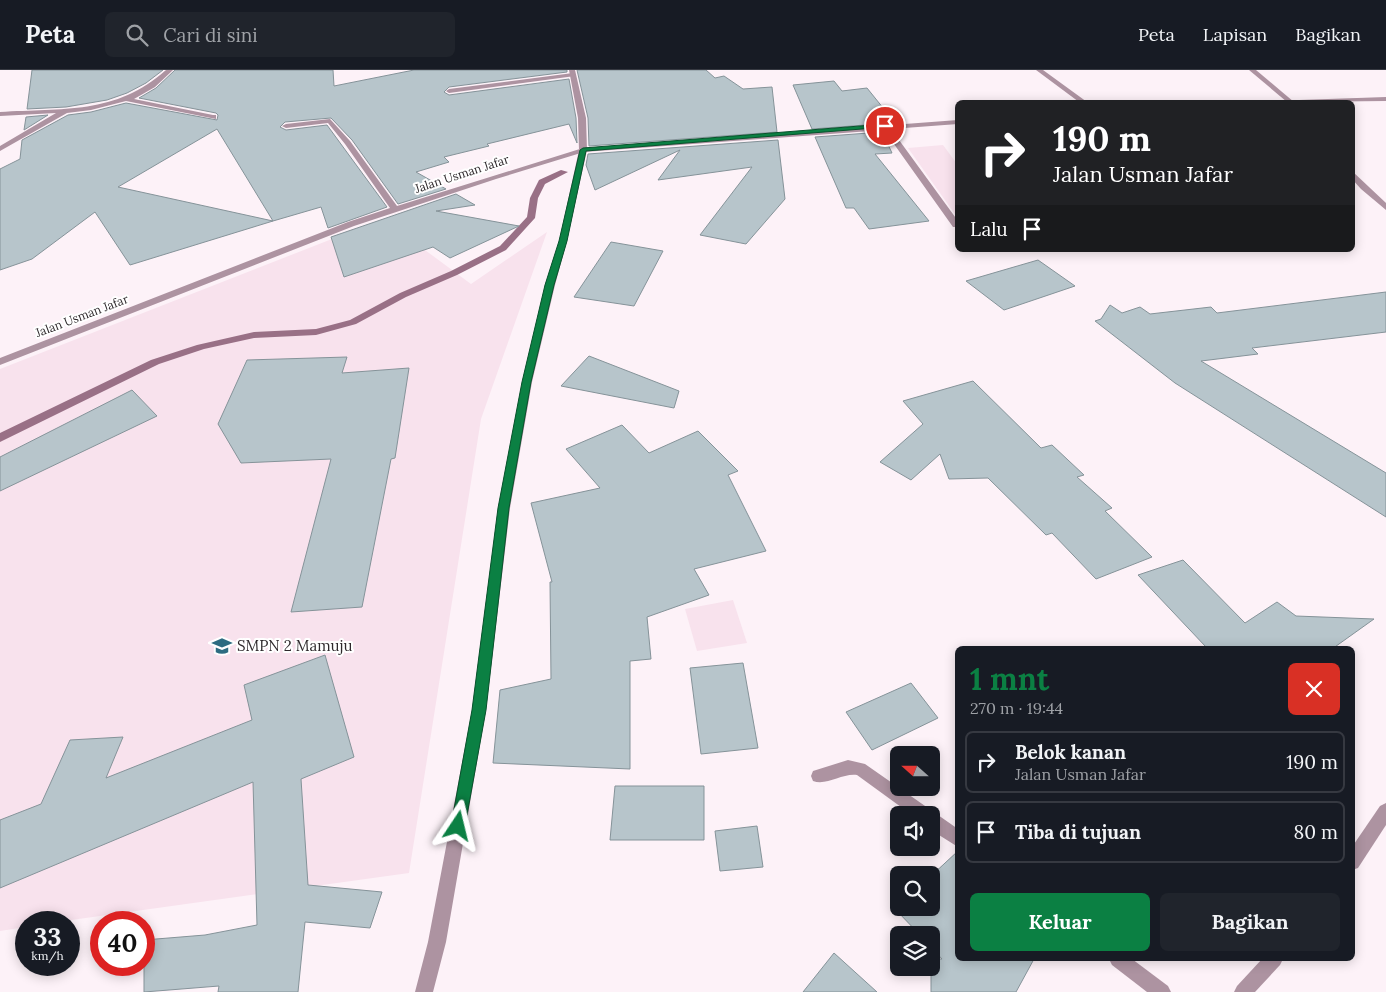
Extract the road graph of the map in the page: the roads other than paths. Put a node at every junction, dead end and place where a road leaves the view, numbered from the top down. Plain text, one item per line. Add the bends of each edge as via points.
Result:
1 (170, 70) edge
2 (1039, 70) edge
3 (1252, 70) edge
4 (573, 72) edge
5 (449, 91) dead end
6 (1386, 99) edge
7 (128, 100) junction
8 (1081, 100) edge
9 (1289, 100) edge
10 (1355, 100) edge
11 (70, 109) junction
12 (0, 114) edge
13 (212, 117) dead end
14 (955, 122) edge
15 (286, 126) dead end
16 (885, 126) junction
17 (0, 149) edge
18 (583, 150) junction
19 (1355, 176) edge
20 (1386, 207) edge
21 (395, 209) junction
22 (955, 224) edge
23 (0, 362) edge
24 (819, 776) dead end
25 (912, 806) edge
26 (1386, 811) edge
27 (940, 826) edge
28 (955, 837) edge
29 (1355, 858) edge
30 (1121, 961) edge
31 (1272, 961) edge
32 (424, 992) edge
33 (1162, 992) edge
34 (1243, 992) edge

1 - 7 street
2 - 8 street
3 - 9 street
4 - 5 street
4 - 18 street via 582,118
6 - 10 street
7 - 11 street
7 - 13 street
11 - 12 street
11 - 17 street
14 - 16 street, Jalan Usman Jafar
15 - 21 street via 330,121
16 - 18 street, Jalan Usman Jafar
16 - 22 street
18 - 21 street, Jalan Usman Jafar
18 - 32 street via 526,382 504,508 479,710 437,942
19 - 20 street
21 - 23 street, Jalan Usman Jafar
24 - 25 street via 848,767 860,769
26 - 29 street
27 - 28 street
30 - 33 street
31 - 34 street

